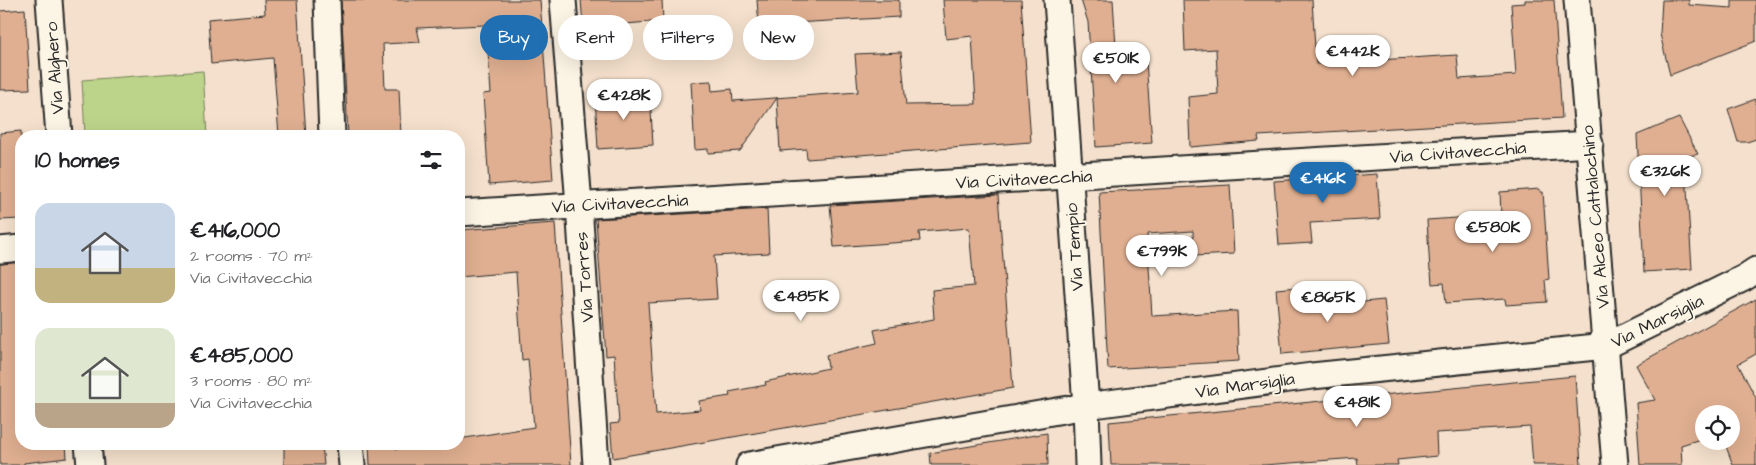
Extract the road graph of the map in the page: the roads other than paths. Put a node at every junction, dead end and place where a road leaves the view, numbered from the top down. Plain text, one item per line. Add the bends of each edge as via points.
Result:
1 (49, 0) edge
2 (327, 0) edge
3 (563, 0) edge
4 (1057, 0) edge
5 (1577, 0) edge
6 (59, 130) edge
7 (332, 130) edge
8 (1590, 144) junction
9 (1068, 177) junction
10 (580, 205) junction
11 (465, 213) edge
12 (15, 249) edge
13 (0, 250) edge
14 (1756, 270) edge
15 (1606, 346) junction
16 (1086, 406) junction
17 (89, 450) edge
18 (351, 450) edge
19 (90, 465) edge
20 (352, 465) edge
21 (596, 465) edge
22 (749, 465) edge
23 (1088, 465) edge
24 (1615, 465) edge

1 - 6 street, Via Alghero
2 - 7 street
3 - 10 street, Via Torres
4 - 9 street, Via Tempio
5 - 8 street, Via Alceo Cattalochino
8 - 9 street, Via Civitavecchia
8 - 15 street, Via Alceo Cattalochino
9 - 10 street, Via Civitavecchia
9 - 16 street, Via Tempio
10 - 11 street, Via Civitavecchia
10 - 21 street, Via Torres
12 - 13 street
14 - 15 street, Via Marsiglia
15 - 16 street, Via Marsiglia via 1312,376
15 - 24 street, Via Alceo Cattalochino
16 - 22 street, Via Marsiglia
16 - 23 street, Via Tempio
17 - 19 street
18 - 20 street

